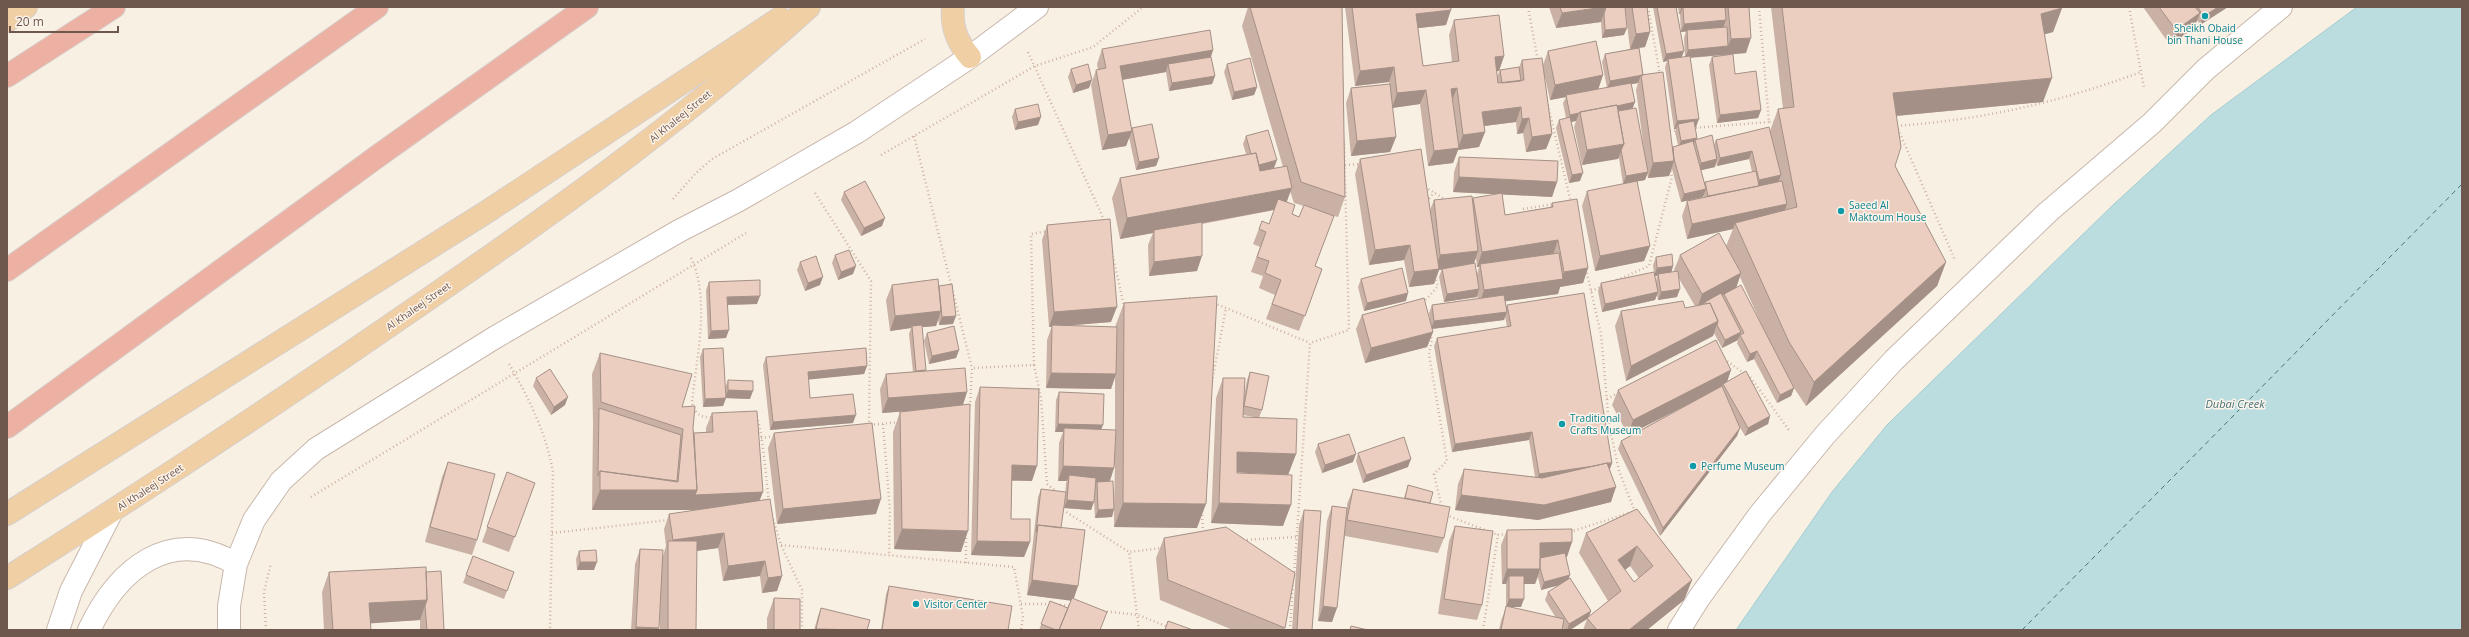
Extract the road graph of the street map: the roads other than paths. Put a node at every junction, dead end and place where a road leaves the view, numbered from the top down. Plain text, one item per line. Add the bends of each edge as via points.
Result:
1 (26, 7) edge
2 (114, 7) edge
3 (587, 7) edge
4 (796, 7) edge
5 (809, 7) edge
6 (1037, 7) edge
7 (2281, 7) edge
8 (377, 8) edge
9 (953, 15) edge
10 (7, 21) edge
11 (970, 57) junction
12 (7, 76) edge
13 (7, 270) edge
14 (7, 427) edge
15 (111, 512) junction
16 (7, 514) edge
17 (236, 564) junction
18 (7, 578) edge
19 (229, 629) edge
20 (58, 630) edge
21 (89, 630) edge
22 (1679, 630) edge

1 - 10 main road
2 - 12 highway
3 - 14 highway
4 - 16 main road via 488,211
5 - 15 main road, Al Khaleej Street via 673,122 582,192 301,387
6 - 11 street
7 - 22 street via 2206,69 2152,124 2048,212 1894,360 1807,456 1760,514
8 - 13 highway
9 - 11 main road via 962,47
11 - 17 street via 857,132 494,338 316,449 281,481 258,513
15 - 18 main road, Al Khaleej Street
15 - 20 street via 70,591
17 - 19 street via 230,599
17 - 21 street via 222,555 205,550 171,550 155,556 131,572 115,588

